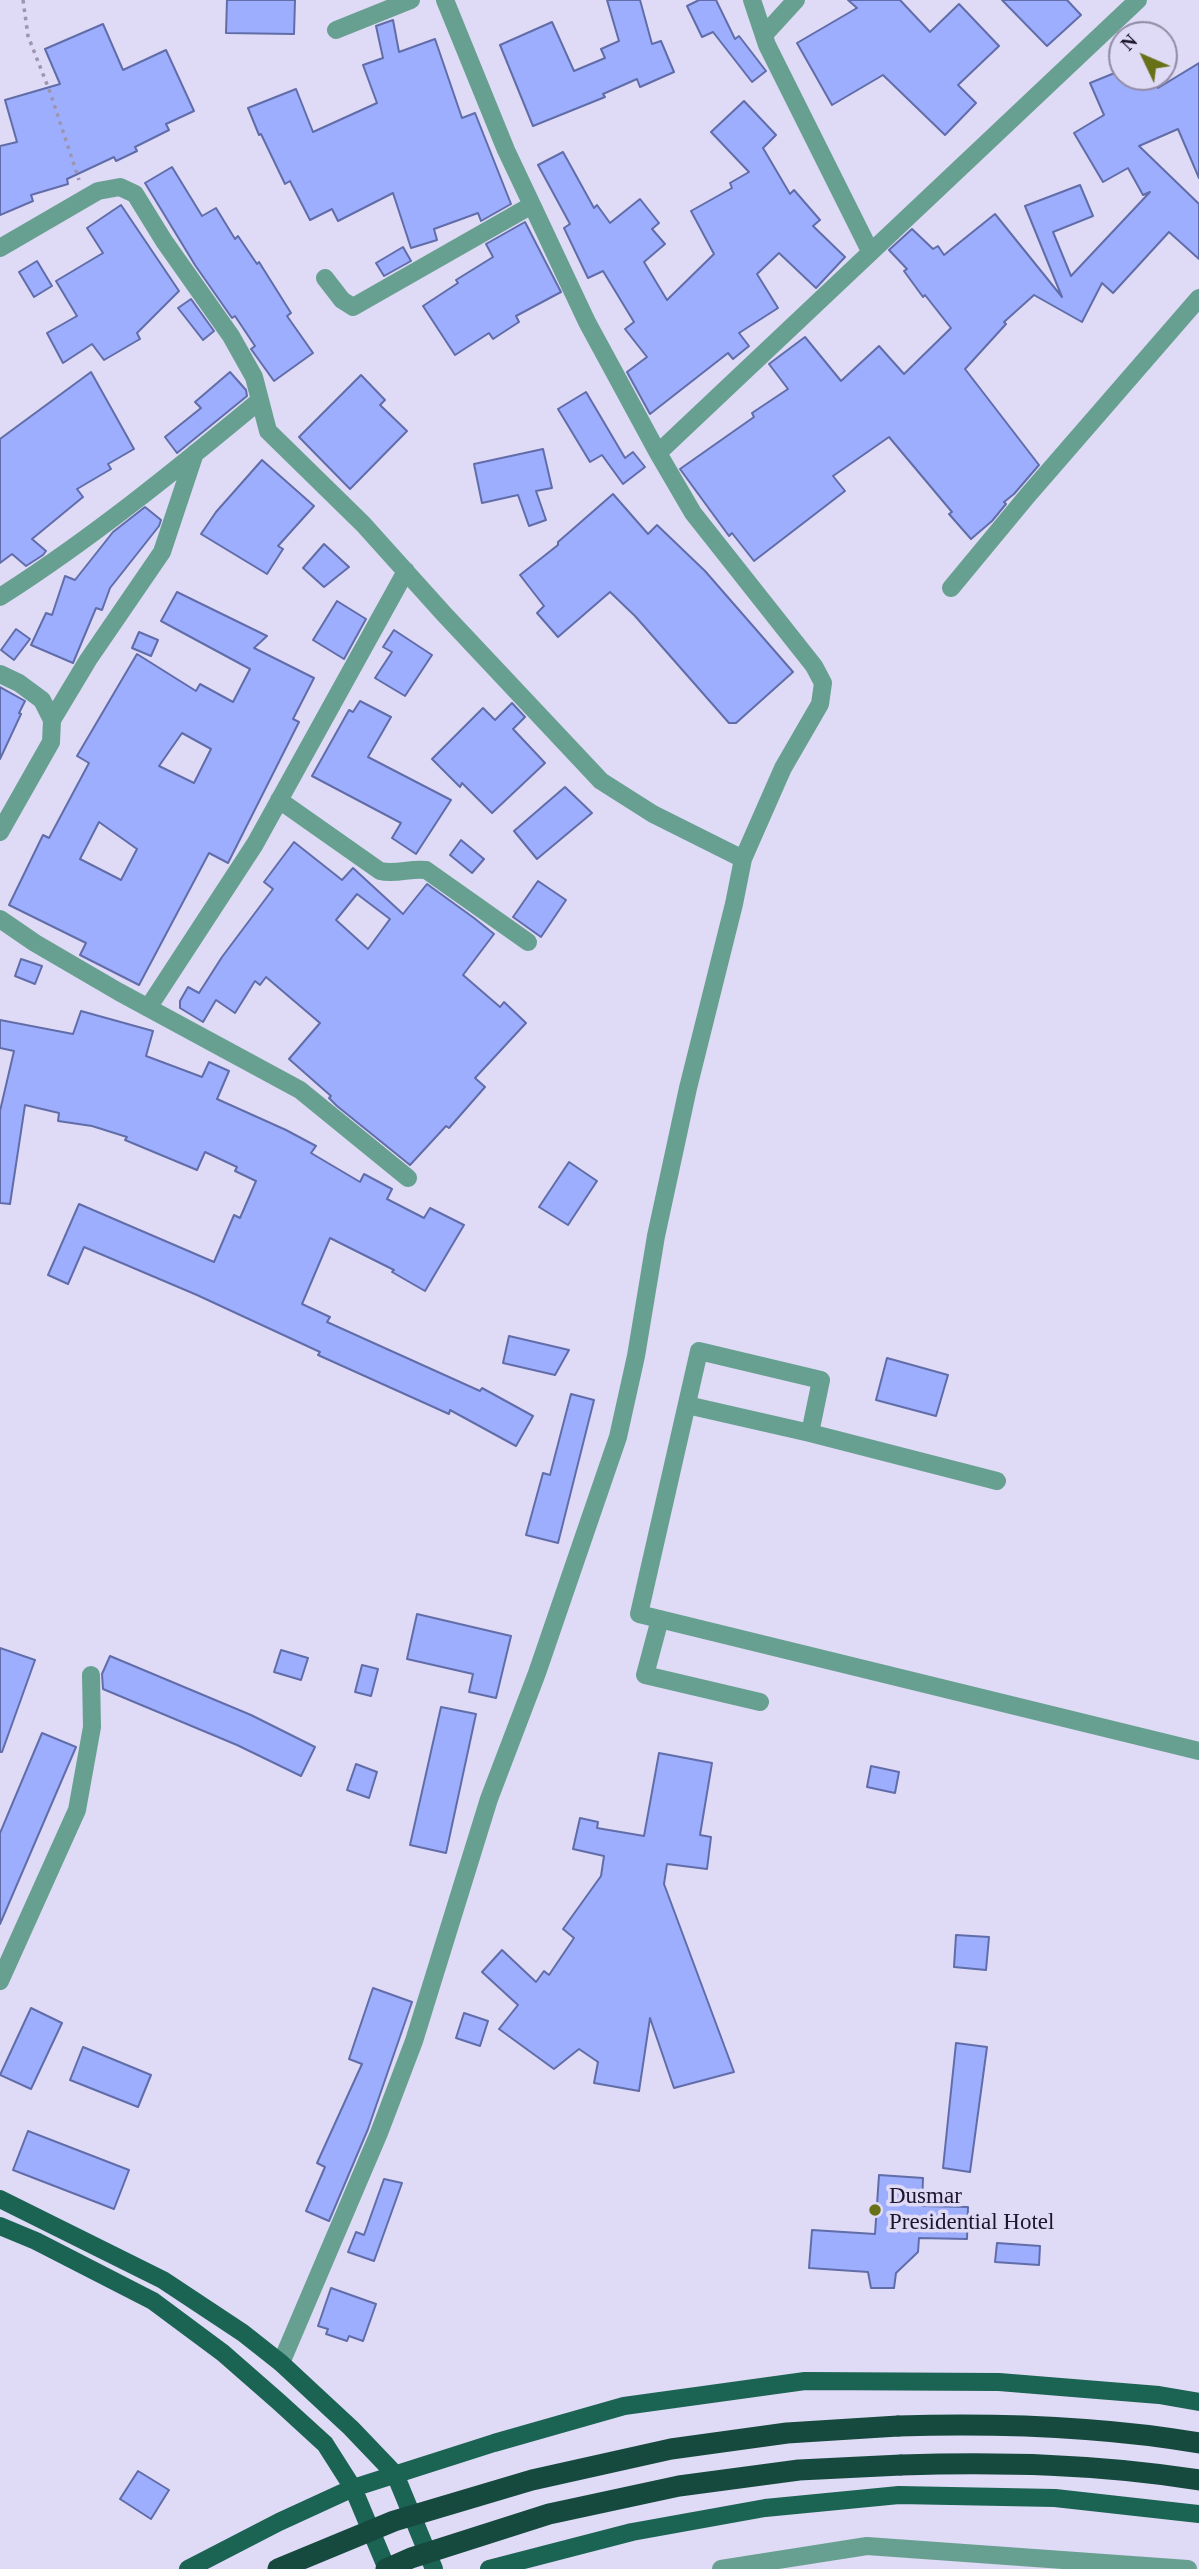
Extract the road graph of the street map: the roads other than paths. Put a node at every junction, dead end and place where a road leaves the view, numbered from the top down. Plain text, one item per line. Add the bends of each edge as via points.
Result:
1 (411, 0) edge
2 (445, 0) edge
3 (752, 0) edge
4 (796, 0) edge
5 (1138, 0) edge
6 (336, 30) dead end
7 (764, 35) junction
8 (531, 205) junction
9 (0, 248) edge
10 (870, 251) junction
11 (325, 278) dead end
12 (1199, 298) edge
13 (259, 401) junction
14 (195, 453) junction
15 (659, 453) junction
16 (406, 571) junction
17 (951, 588) dead end
18 (0, 597) edge
19 (0, 674) edge
20 (52, 720) junction
21 (279, 800) junction
22 (0, 832) edge
23 (743, 859) junction
24 (0, 919) edge
25 (528, 942) dead end
26 (148, 1008) junction
27 (408, 1178) dead end
28 (687, 1405) junction
29 (810, 1433) junction
30 (997, 1481) dead end
31 (660, 1619) junction
32 (91, 1675) dead end
33 (760, 1702) dead end
34 (1199, 1751) edge
35 (0, 1981) edge
36 (0, 2199) edge
37 (0, 2226) edge
38 (281, 2363) junction
39 (1199, 2402) edge
40 (1199, 2443) edge
41 (396, 2474) junction
42 (1199, 2480) edge
43 (353, 2488) junction
44 (1199, 2514) edge
45 (1178, 2568) edge
46 (188, 2569) edge
47 (278, 2569) edge
48 (387, 2569) edge
49 (434, 2569) edge
50 (489, 2569) edge
51 (721, 2569) edge

1 - 6 street
2 - 8 street
3 - 7 street
4 - 7 street
5 - 10 street
7 - 10 street
8 - 11 street via 353,307
8 - 15 street via 587,322
9 - 13 street via 98,191 120,187 135,194 231,336 254,377
10 - 15 street
12 - 17 street
13 - 14 street
13 - 16 street via 268,432
14 - 18 street via 46,568
14 - 20 street via 162,552
15 - 23 street via 693,513 823,683 820,704 783,768
16 - 21 street
16 - 23 street via 601,781 653,814
19 - 20 street via 42,701
20 - 22 street via 51,742
21 - 25 street via 380,871 426,870
21 - 26 street
23 - 38 street via 656,1236 618,1437 489,1799 414,2041
24 - 26 street
26 - 27 street via 300,1090
28 - 29 street
28 - 29 street via 699,1350 821,1380
28 - 31 street via 639,1615
29 - 30 street
31 - 33 street via 645,1675
31 - 34 street
32 - 35 street via 92,1727 77,1810
36 - 38 main road via 163,2280
37 - 43 main road via 153,2301 223,2353 325,2444
38 - 41 main road
39 - 41 main road via 999,2382 805,2381 624,2406
40 - 47 highway, bridge via 1139,2433 964,2424 787,2433 671,2449 532,2480 394,2521
41 - 43 main road
41 - 49 main road
42 - 48 highway, bridge via 1138,2470 1053,2465 970,2463 799,2470 679,2486 549,2514
43 - 46 main road
43 - 48 main road
44 - 50 main road via 1055,2498 899,2495 765,2508 646,2529
45 - 51 street via 867,2546

